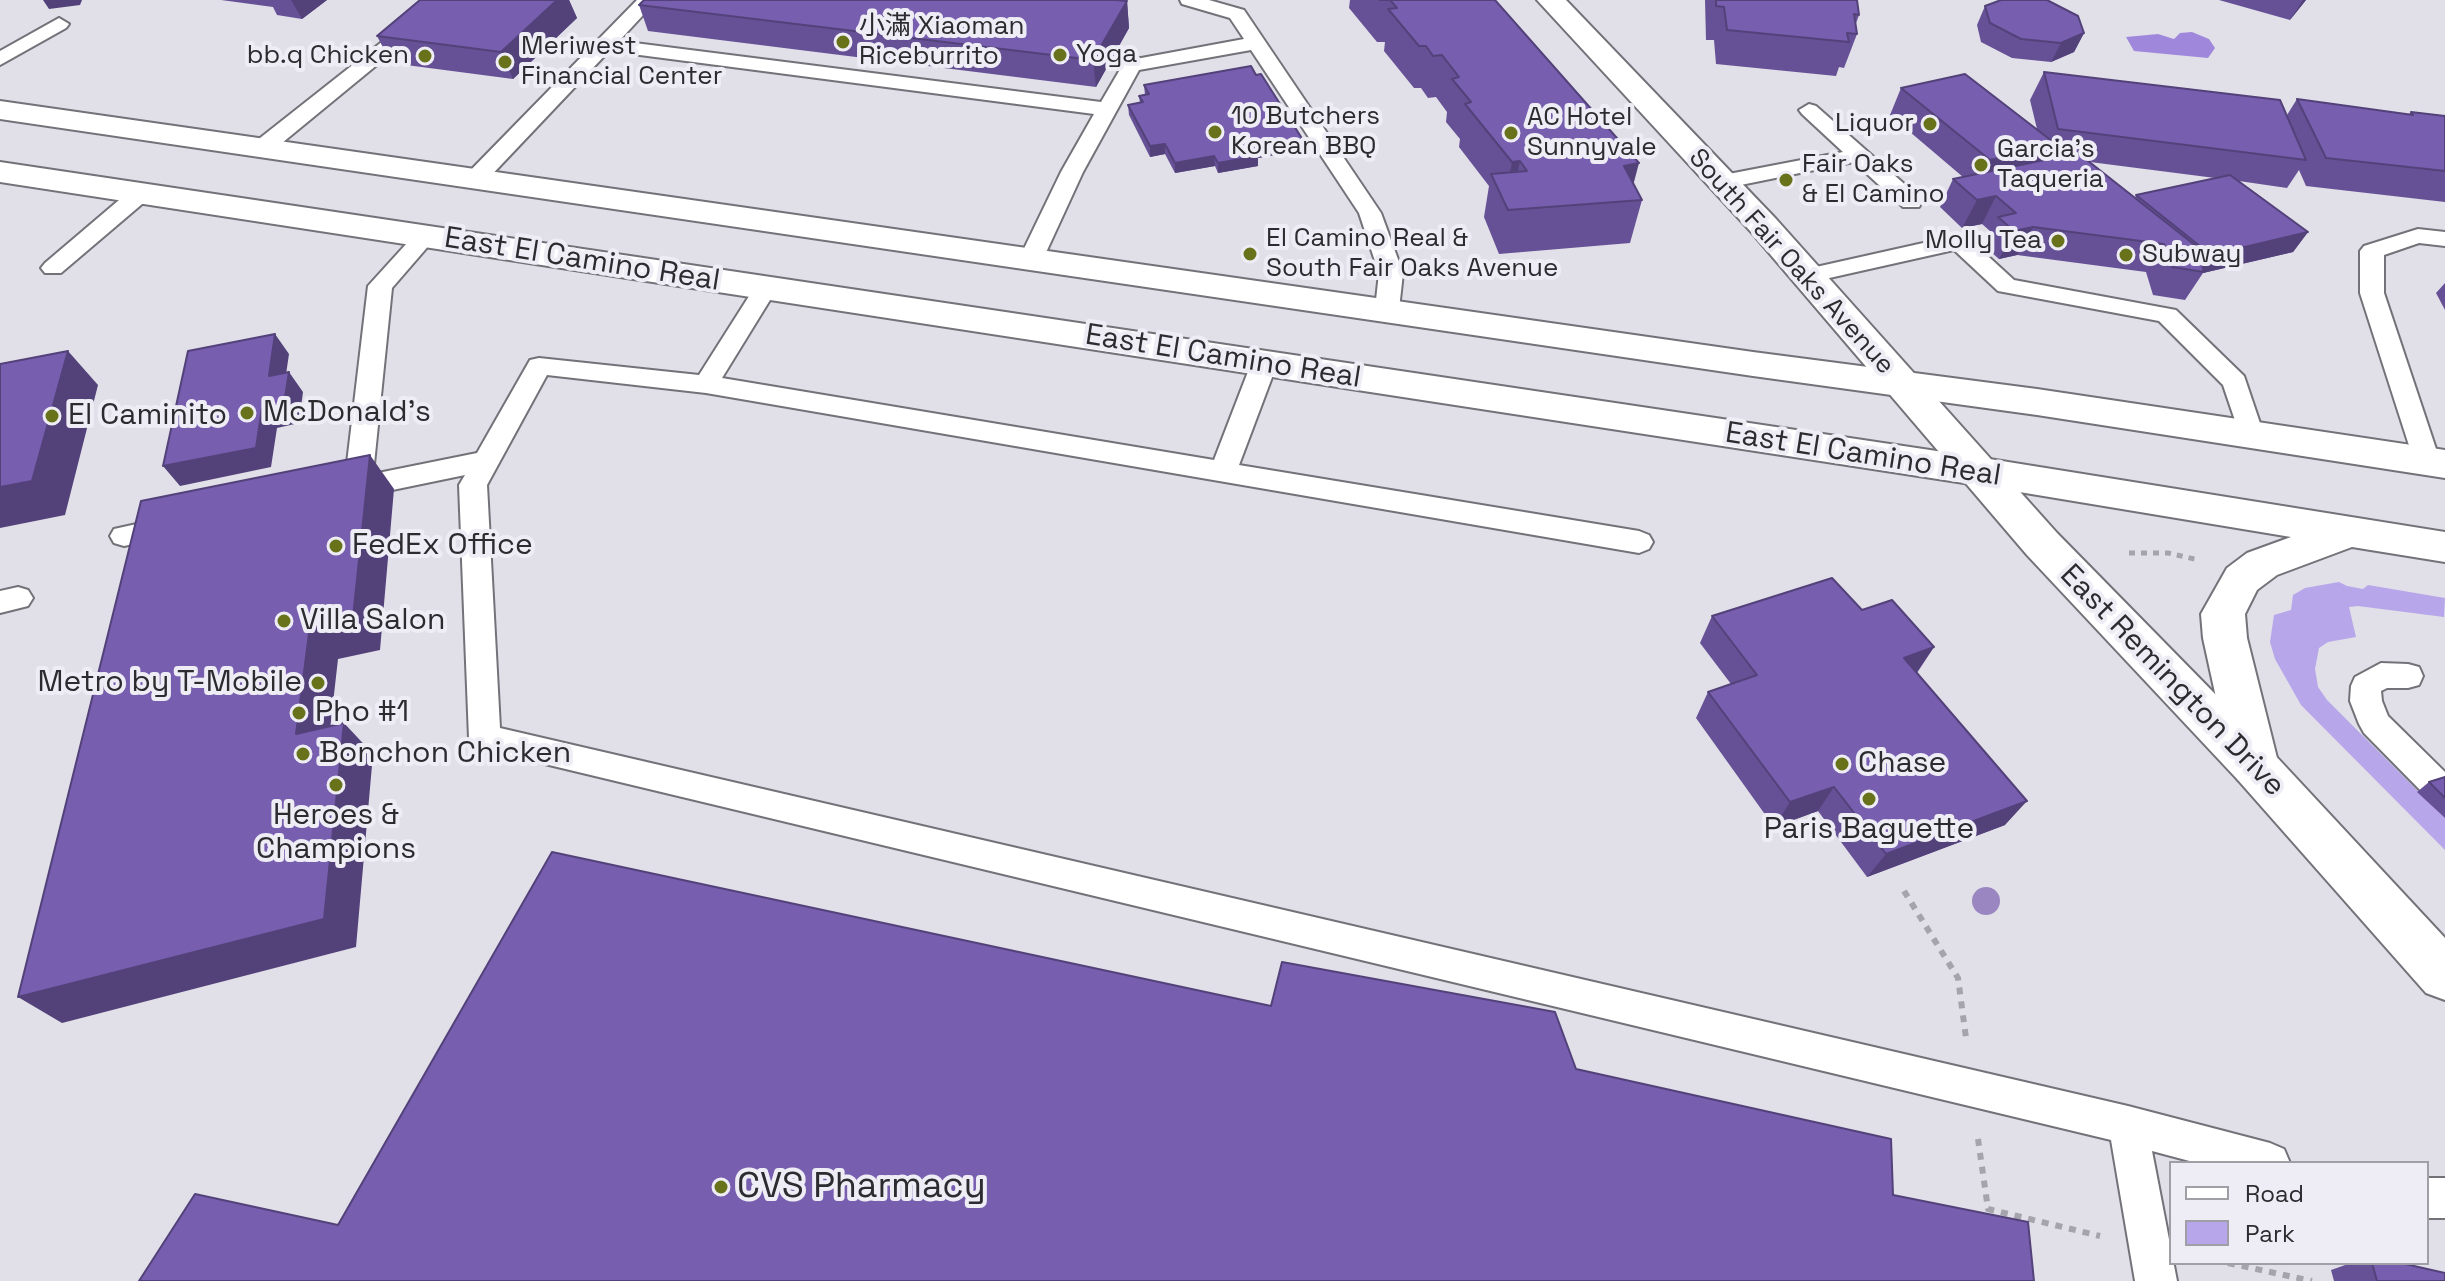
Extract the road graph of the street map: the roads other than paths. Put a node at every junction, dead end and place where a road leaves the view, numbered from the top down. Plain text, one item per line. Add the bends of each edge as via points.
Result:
1 (447, 0) edge
2 (648, 0) edge
3 (1189, 0) edge
4 (1551, 0) edge
5 (59, 24) dead end
6 (1255, 43) junction
7 (606, 45) junction
8 (0, 59) edge
9 (1107, 109) junction
10 (0, 110) edge
11 (1809, 110) dead end
12 (144, 130) junction
13 (0, 137) edge
14 (263, 147) junction
15 (1859, 155) junction
16 (0, 172) edge
17 (475, 179) junction
18 (1721, 182) junction
19 (140, 194) junction
20 (1911, 202) dead end
21 (426, 236) junction
22 (2445, 239) edge
23 (1031, 259) junction
24 (53, 268) dead end
25 (1807, 276) junction
26 (766, 287) junction
27 (1387, 309) junction
28 (1264, 364) junction
29 (706, 384) junction
30 (1901, 384) junction
31 (2251, 435) junction
32 (487, 461) junction
33 (2436, 463) edge
34 (1977, 471) junction
35 (1223, 472) junction
36 (358, 487) junction
37 (327, 494) edge
38 (202, 520) edge
39 (2350, 531) junction
40 (124, 536) dead end
41 (1639, 542) dead end
42 (2445, 547) edge
43 (2408, 676) dead end
44 (2255, 766) junction
45 (2437, 785) edge
46 (2445, 975) edge
47 (2128, 1125) junction
48 (2263, 1161) edge
49 (2156, 1281) edge

1 - 14 lane
2 - 7 lane
3 - 6 lane via 1237,14
4 - 18 main road, South Fair Oaks Avenue
5 - 8 lane
6 - 9 lane via 1132,65
6 - 27 lane via 1370,213 1391,273
7 - 9 lane
7 - 17 lane
9 - 23 lane
10 - 12 main road, East El Camino Real
11 - 15 lane
12 - 13 main road via 87,149
12 - 14 main road, East El Camino Real
14 - 17 main road, East El Camino Real
15 - 18 lane
15 - 20 lane
16 - 19 main road, East El Camino Real
17 - 19 main road via 451,198 420,202 246,180
17 - 23 main road, East El Camino Real
18 - 25 main road, South Fair Oaks Avenue
19 - 21 main road, East El Camino Real
19 - 24 lane
21 - 26 main road, East El Camino Real
21 - 36 lane via 380,286
22 - 33 lane via 2418,236 2372,251 2372,293
23 - 27 main road, East El Camino Real
25 - 30 main road, South Fair Oaks Avenue
25 - 31 lane via 1959,242 2006,286 2167,315 2235,382
26 - 28 main road, East El Camino Real
26 - 29 lane
27 - 30 main road, East El Camino Real
28 - 34 main road, East El Camino Real
28 - 35 lane
29 - 32 lane via 539,366
29 - 35 lane
30 - 31 main road, East El Camino Real
30 - 34 main road, East Remington Drive
31 - 33 main road, East El Camino Real
32 - 36 lane
32 - 47 lane via 473,485 485,738
34 - 39 main road, East El Camino Real
34 - 44 main road, East Remington Drive
35 - 41 lane
36 - 37 lane
38 - 40 lane
39 - 42 main road, East El Camino Real
39 - 44 main road via 2262,564 2242,579 2223,614
43 - 45 lane via 2381,675 2366,686 2366,701 2375,724
44 - 46 main road, East Remington Drive
47 - 48 lane
47 - 49 lane

